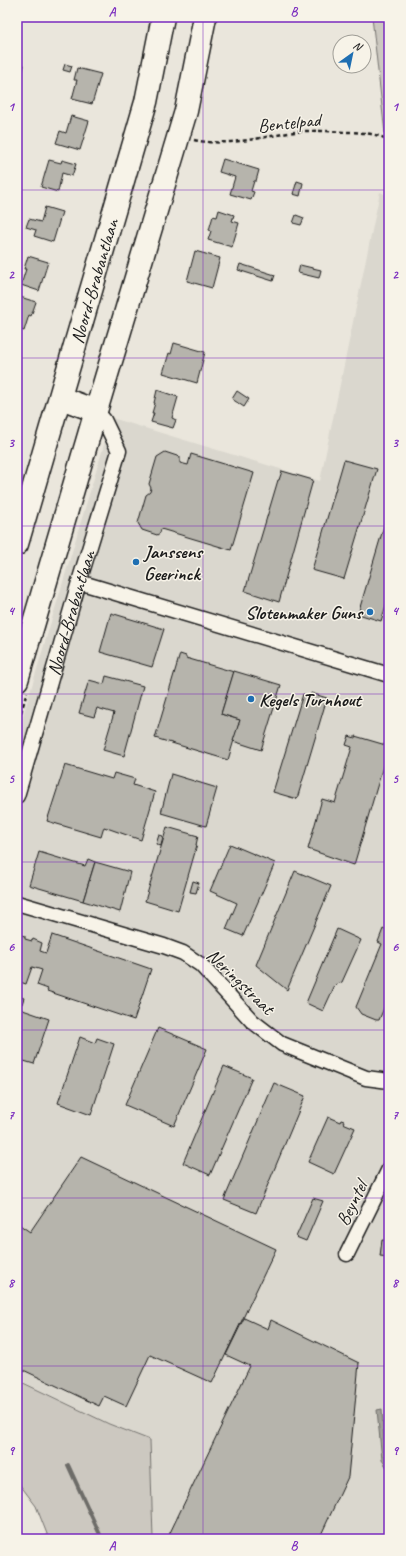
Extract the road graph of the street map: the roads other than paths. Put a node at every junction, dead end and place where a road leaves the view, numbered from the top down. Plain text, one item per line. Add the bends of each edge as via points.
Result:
1 (163, 17) edge
2 (205, 17) edge
3 (61, 398) junction
4 (96, 411) junction
5 (19, 535) edge
6 (79, 582) junction
7 (389, 675) edge
8 (17, 680) edge
9 (17, 796) edge
10 (17, 903) edge
11 (389, 1081) edge
12 (389, 1169) edge
13 (347, 1254) dead end

1 - 3 main road, Noord-Brabantlaan via 146,102
2 - 4 main road, Noord-Brabantlaan via 186,111
3 - 4 main road
3 - 5 main road, Noord-Brabantlaan
4 - 6 street, Noord-Brabantlaan via 104,420 119,451
4 - 8 main road, Noord-Brabantlaan
6 - 7 street
6 - 9 street, Noord-Brabantlaan
10 - 11 street, Neringstraat via 164,946 183,954 201,965 252,1021 282,1044 366,1078
12 - 13 street, Beyntel

